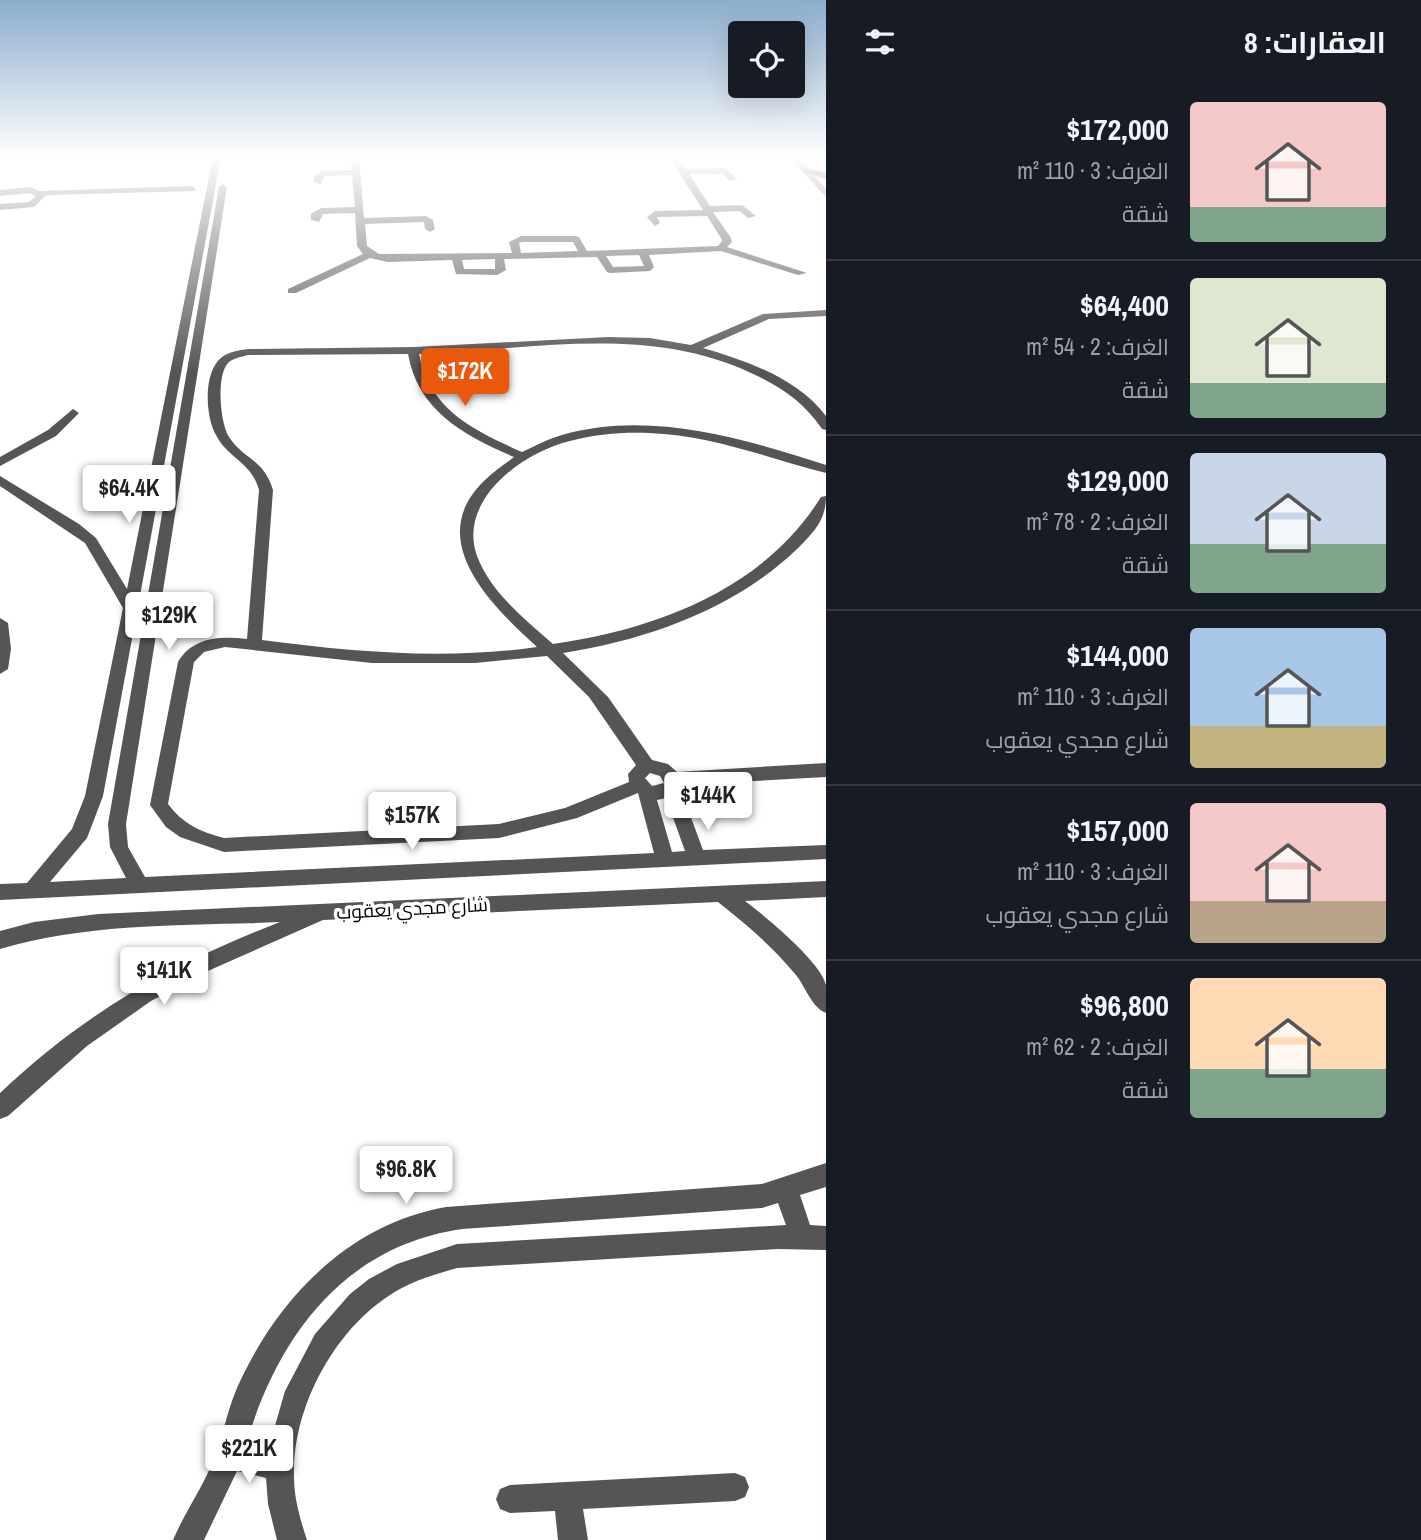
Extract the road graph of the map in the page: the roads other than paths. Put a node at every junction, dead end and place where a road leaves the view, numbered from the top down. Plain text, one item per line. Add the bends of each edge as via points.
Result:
1 (203, 229) edge
2 (217, 229) edge
3 (361, 229) edge
4 (720, 229) edge
5 (721, 248) junction
6 (643, 253) junction
7 (370, 254) junction
8 (584, 254) junction
9 (600, 254) junction
10 (499, 256) junction
11 (517, 256) junction
12 (456, 257) junction
13 (802, 273) dead end
14 (292, 291) dead end
15 (826, 313) edge
16 (695, 347) junction
17 (414, 351) junction
18 (196, 361) junction
19 (178, 362) junction
20 (73, 413) dead end
21 (826, 426) edge
22 (521, 456) junction
23 (0, 462) edge
24 (826, 469) edge
25 (0, 480) edge
26 (826, 500) edge
27 (131, 609) junction
28 (0, 622) edge
29 (254, 643) junction
30 (552, 649) junction
31 (0, 669) edge
32 (647, 767) junction
33 (826, 770) edge
34 (672, 784) junction
35 (642, 788) junction
36 (122, 795) junction
37 (94, 796) junction
38 (826, 852) edge
39 (697, 859) junction
40 (665, 860) junction
41 (139, 884) junction
42 (826, 889) edge
43 (32, 890) junction
44 (0, 892) edge
45 (722, 894) junction
46 (329, 912) junction
47 (0, 940) edge
48 (826, 1004) edge
49 (0, 1108) edge
50 (826, 1175) edge
51 (786, 1190) junction
52 (814, 1238) edge
53 (229, 1455) junction
54 (280, 1467) junction
55 (735, 1487) dead end
56 (567, 1496) junction
57 (510, 1499) dead end
58 (188, 1540) edge
59 (292, 1540) edge
60 (573, 1540) edge

1 - 19 street
2 - 18 street
3 - 7 street via 362,249
4 - 5 street via 726,238
5 - 6 street
5 - 13 street
6 - 9 street
6 - 9 street via 647,269 610,270
7 - 12 street
7 - 14 street
8 - 9 street
8 - 11 street
8 - 11 street via 576,239 521,239 514,242
10 - 11 street
10 - 12 street
10 - 12 street via 501,270 497,272 460,272
15 - 16 street via 767,316
16 - 17 street via 620,340
16 - 21 street via 754,369 792,390 821,415
17 - 22 street via 422,388 437,407 459,425
17 - 29 street via 248,352 221,363 216,380 218,427 232,448 257,466 266,490
18 - 19 street
18 - 36 street
19 - 27 street
20 - 23 street via 46,437
22 - 24 street via 567,439 644,429 739,441
22 - 30 street via 480,492 468,522 470,555 487,589
25 - 27 street via 91,541
26 - 30 street via 794,545 741,586 695,610 626,635
27 - 37 street
28 - 31 street
29 - 30 street via 369,658 488,657
29 - 35 street via 209,644 187,659 159,805 171,823 194,837 224,845 499,831 538,825
30 - 32 street via 596,694
32 - 34 street via 660,768
32 - 35 street via 637,774
33 - 34 street
34 - 35 street via 660,793
34 - 39 street
35 - 40 street
36 - 37 street
36 - 41 street via 119,847
37 - 43 street via 75,840
38 - 39 street, شارع مجدي يعقوب
39 - 40 street, شارع مجدي يعقوب
40 - 41 street, شارع مجدي يعقوب
41 - 43 street, شارع مجدي يعقوب
42 - 45 street, شارع مجدي يعقوب
43 - 44 street, شارع مجدي يعقوب
45 - 46 street, شارع مجدي يعقوب
45 - 48 street via 760,922 794,957
46 - 47 street, شارع مجدي يعقوب via 66,925
46 - 49 street via 167,981 69,1046
50 - 51 street
51 - 52 street
51 - 53 street via 762,1196 462,1217 419,1226 377,1244 338,1270 302,1305 272,1348 247,1398
52 - 54 street via 457,1256 415,1267 358,1305 312,1362 291,1411
53 - 54 street
53 - 58 street
54 - 59 street via 284,1515
55 - 56 street
56 - 57 street
56 - 60 street

